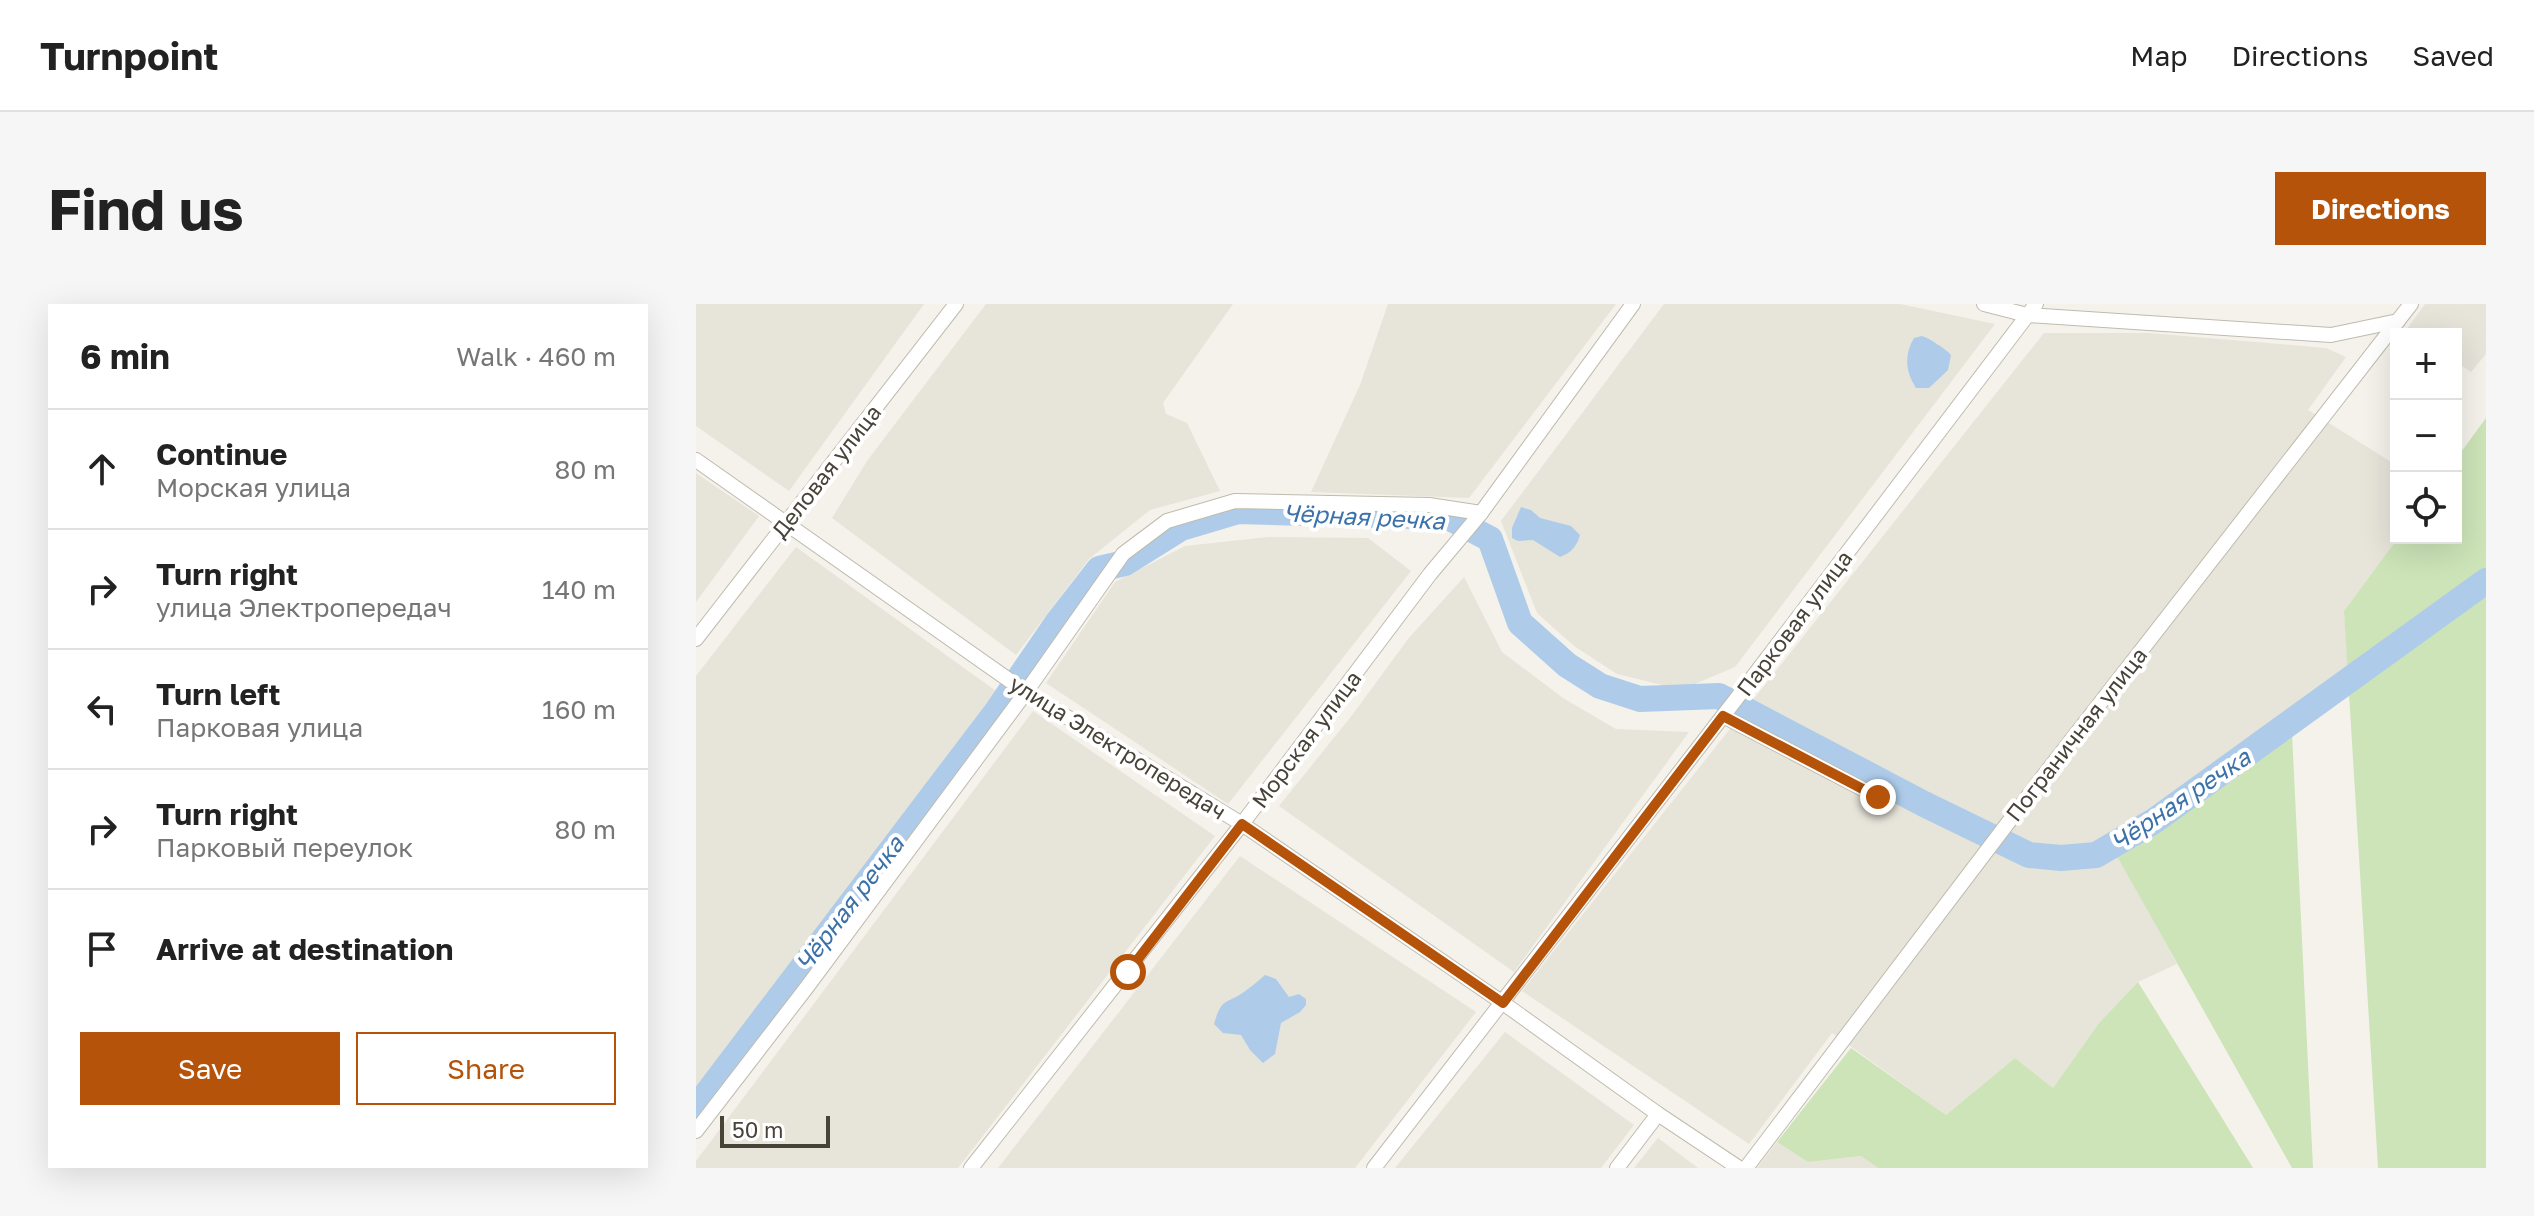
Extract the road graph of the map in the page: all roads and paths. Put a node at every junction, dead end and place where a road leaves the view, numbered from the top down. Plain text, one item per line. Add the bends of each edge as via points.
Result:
1 (956, 304) edge
2 (1633, 304) edge
3 (1984, 304) edge
4 (2411, 304) edge
5 (2032, 309) edge
6 (2398, 321) junction
7 (696, 460) edge
8 (1479, 515) junction
9 (787, 522) junction
10 (696, 639) edge
11 (1026, 692) junction
12 (1725, 714) junction
13 (1878, 797) dead end
14 (1242, 824) junction
15 (1503, 1003) junction
16 (1658, 1114) junction
17 (696, 1131) edge
18 (971, 1168) edge
19 (1374, 1168) edge
20 (1617, 1168) edge
21 (1739, 1168) edge
22 (1746, 1168) edge

1 - 9 street, Деловая улица
2 - 8 street, Морская улица
3 - 5 street
4 - 6 street, Пограничная улица
5 - 6 street via 2331,335
5 - 12 street, Парковая улица
6 - 22 street, Пограничная улица
7 - 9 street, улица Электропередач
8 - 11 street via 1429,505 1235,501 1167,521 1123,554
8 - 14 street, Морская улица
9 - 10 street, Деловая улица
9 - 11 street, улица Электропередач
11 - 14 street, улица Электропередач
11 - 17 street
12 - 13 street
12 - 15 street, Парковая улица
14 - 15 street, улица Электропередач
14 - 18 street, Морская улица
15 - 16 street, улица Электропередач
15 - 19 street, Парковая улица
16 - 20 street
16 - 21 street, улица Электропередач

